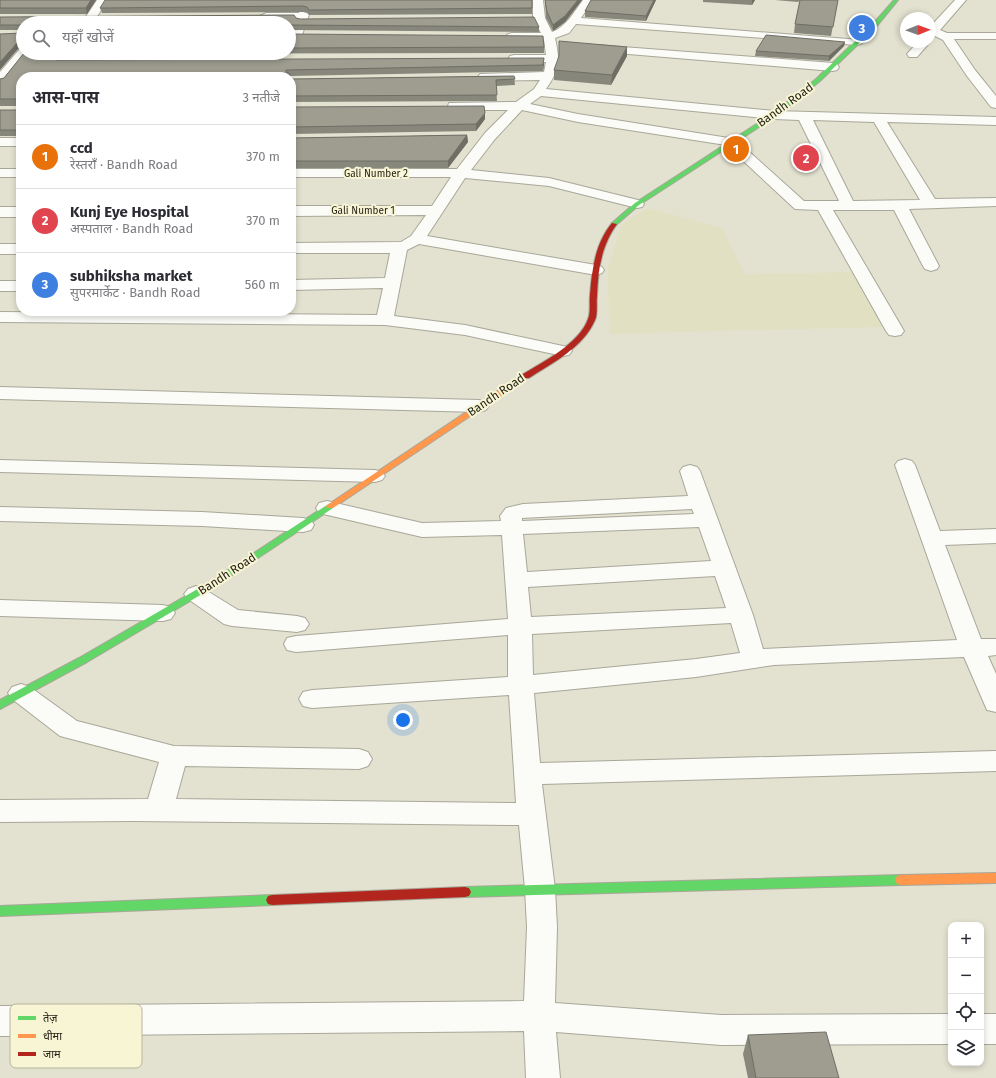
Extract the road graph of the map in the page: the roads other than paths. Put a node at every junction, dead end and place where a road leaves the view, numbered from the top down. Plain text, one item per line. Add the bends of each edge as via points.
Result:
1 (102, 0) edge
2 (309, 0) edge
3 (538, 0) edge
4 (588, 0) edge
5 (896, 0) edge
6 (961, 0) edge
7 (89, 16) edge
8 (296, 18) edge
9 (302, 18) junction
10 (317, 20) edge
11 (575, 21) junction
12 (936, 28) edge
13 (296, 29) edge
14 (936, 34) edge
15 (296, 35) edge
16 (312, 35) edge
17 (501, 36) edge
18 (945, 36) junction
19 (996, 36) edge
20 (550, 41) junction
21 (857, 42) junction
22 (566, 46) edge
23 (581, 48) edge
24 (919, 48) edge
25 (914, 54) dead end
26 (553, 58) junction
27 (506, 59) edge
28 (16, 60) edge
29 (832, 67) junction
30 (549, 76) junction
31 (471, 77) edge
32 (0, 80) edge
33 (990, 88) edge
34 (538, 92) junction
35 (996, 104) edge
36 (441, 106) edge
37 (519, 106) junction
38 (774, 115) junction
39 (804, 116) junction
40 (878, 118) junction
41 (996, 121) edge
42 (474, 136) dead end
43 (490, 136) junction
44 (0, 142) edge
45 (16, 142) edge
46 (730, 142) junction
47 (0, 173) edge
48 (16, 173) edge
49 (296, 173) edge
50 (461, 173) junction
51 (996, 202) edge
52 (637, 204) junction
53 (930, 204) junction
54 (822, 205) junction
55 (848, 205) junction
56 (899, 205) junction
57 (436, 210) junction
58 (296, 211) edge
59 (0, 212) edge
60 (16, 212) edge
61 (417, 240) junction
62 (296, 248) edge
63 (399, 248) junction
64 (0, 249) edge
65 (16, 249) edge
66 (931, 266) dead end
67 (596, 270) junction
68 (392, 284) junction
69 (296, 285) edge
70 (0, 286) edge
71 (16, 286) edge
72 (0, 317) edge
73 (385, 320) junction
74 (895, 331) dead end
75 (563, 351) junction
76 (0, 393) edge
77 (479, 406) junction
78 (905, 465) dead end
79 (0, 466) edge
80 (690, 470) dead end
81 (375, 476) junction
82 (328, 508) junction
83 (704, 511) junction
84 (0, 514) edge
85 (302, 525) junction
86 (512, 528) junction
87 (996, 536) edge
88 (933, 538) junction
89 (723, 568) junction
90 (516, 580) junction
91 (196, 594) junction
92 (0, 608) edge
93 (163, 613) junction
94 (741, 615) junction
95 (520, 626) junction
96 (972, 647) junction
97 (996, 647) edge
98 (754, 659) junction
99 (521, 685) junction
100 (11, 699) edge
101 (312, 699) dead end
102 (996, 703) edge
103 (174, 756) junction
104 (359, 759) dead end
105 (996, 761) edge
106 (527, 774) junction
107 (0, 811) edge
108 (159, 811) junction
109 (531, 814) junction
110 (996, 878) edge
111 (540, 889) junction
112 (0, 911) edge
113 (539, 1016) junction
114 (142, 1020) edge
115 (0, 1021) edge
116 (10, 1021) edge
117 (948, 1029) edge
118 (984, 1029) edge
119 (996, 1029) edge
120 (543, 1078) edge

1 - 7 street
2 - 9 street
3 - 20 street via 535,18
4 - 11 street
5 - 21 street, Bandh Road
6 - 12 street
8 - 9 street
9 - 10 street
9 - 13 street
11 - 20 street
11 - 21 street
14 - 18 street
15 - 16 street
17 - 20 street
18 - 19 street
18 - 33 street
20 - 22 street
20 - 26 street
21 - 29 street, Bandh Road
23 - 29 street
24 - 25 street
26 - 27 street
26 - 30 street
28 - 32 street
29 - 38 street, Bandh Road
30 - 31 street
30 - 34 street
33 - 35 street
34 - 37 street
34 - 38 street
36 - 37 street
37 - 43 street
37 - 46 street
38 - 39 street
38 - 46 street, Bandh Road
39 - 40 street
39 - 55 street
40 - 41 street
40 - 53 street
42 - 43 street
43 - 50 street
44 - 45 street
46 - 52 street, Bandh Road
46 - 54 street via 799,205
47 - 48 street
49 - 50 street, Gali Number 2
50 - 52 street, Gali Number 2 via 549,182
50 - 57 street
51 - 53 street
52 - 67 street, Bandh Road via 608,230
53 - 56 street
54 - 55 street
54 - 74 street
55 - 56 street
56 - 66 street
57 - 58 street, Gali Number 1
57 - 61 street
59 - 60 street
61 - 63 street
61 - 67 street
62 - 63 street
63 - 68 street
64 - 65 street
67 - 75 street, Bandh Road via 590,325
68 - 69 street
68 - 73 street
70 - 71 street
72 - 73 street
73 - 75 street via 465,330
75 - 77 street, Bandh Road
76 - 77 street
77 - 81 street, Bandh Road
78 - 88 street
79 - 81 street
80 - 83 street
81 - 82 street, Bandh Road
82 - 85 street, Bandh Road
82 - 86 street via 422,530
83 - 86 street via 523,511 512,514
83 - 89 street
84 - 85 street via 202,519
85 - 91 street, Bandh Road
86 - 90 street
87 - 88 street
88 - 96 street
89 - 90 street
89 - 94 street
90 - 95 street
91 - 93 street, Bandh Road
91 - 95 street via 232,618 296,634
92 - 93 street
93 - 100 street, Bandh Road
94 - 95 street
94 - 98 street
95 - 99 street
96 - 97 street
96 - 98 street via 805,654
96 - 102 street
98 - 99 street via 696,668
99 - 101 street
99 - 106 street
100 - 103 street via 69,729
103 - 104 street
103 - 108 street
105 - 106 street
106 - 109 street
107 - 108 street
108 - 109 street
109 - 111 street
110 - 111 street
111 - 112 street
111 - 113 street via 542,927
113 - 114 street
113 - 117 street via 721,1030
113 - 120 street
115 - 116 street
118 - 119 street

